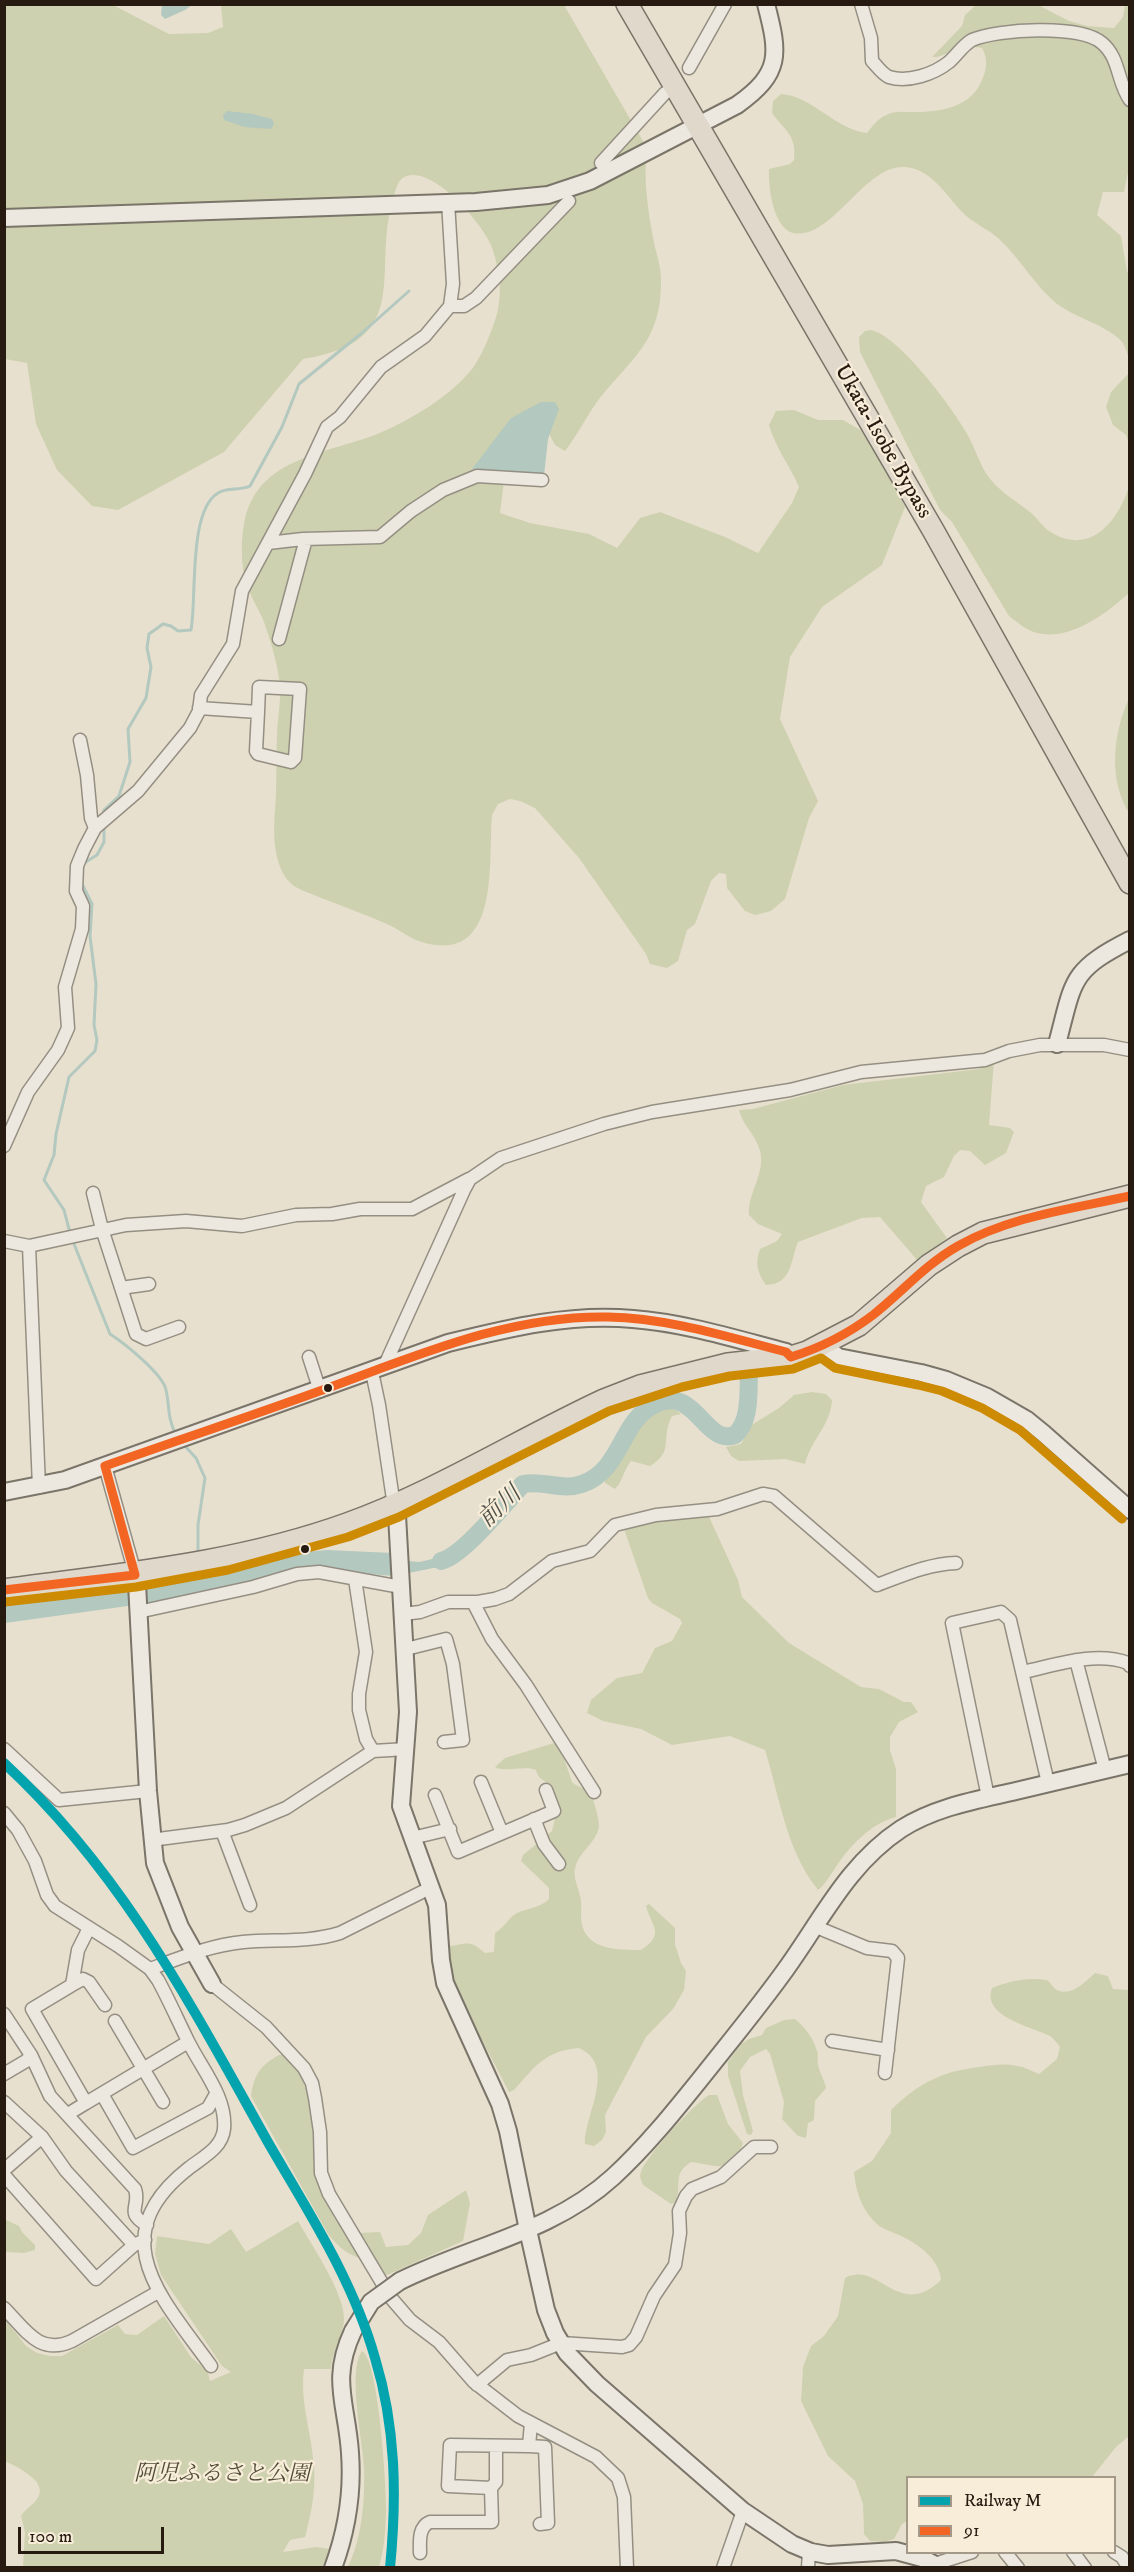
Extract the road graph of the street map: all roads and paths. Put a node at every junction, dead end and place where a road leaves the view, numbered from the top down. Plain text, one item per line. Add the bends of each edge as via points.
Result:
1 (627, 4) edge
2 (725, 4) edge
3 (766, 4) edge
4 (861, 4) edge
5 (689, 68) dead end
6 (665, 93) dead end
7 (1130, 99) edge
8 (698, 124) junction
9 (601, 163) dead end
10 (568, 201) dead end
11 (448, 202) junction
12 (4, 218) edge
13 (450, 306) junction
14 (542, 480) dead end
15 (306, 539) junction
16 (268, 543) junction
17 (279, 639) dead end
18 (199, 708) junction
19 (258, 712) junction
20 (80, 740) dead end
21 (95, 828) junction
22 (1130, 883) edge
23 (1130, 940) edge
24 (1057, 1044) junction
25 (1130, 1050) edge
26 (4, 1146) edge
27 (470, 1179) junction
28 (93, 1193) dead end
29 (1130, 1196) edge
30 (102, 1229) junction
31 (4, 1241) edge
32 (29, 1246) junction
33 (149, 1284) dead end
34 (121, 1288) junction
35 (179, 1328) dead end
36 (823, 1344) junction
37 (309, 1357) dead end
38 (791, 1357) junction
39 (378, 1369) junction
40 (320, 1391) junction
41 (105, 1466) junction
42 (39, 1487) junction
43 (4, 1492) edge
44 (394, 1506) junction
45 (1130, 1510) edge
46 (956, 1563) dead end
47 (136, 1579) junction
48 (355, 1579) junction
49 (401, 1584) junction
50 (4, 1590) edge
51 (473, 1602) junction
52 (138, 1610) junction
53 (404, 1614) junction
54 (406, 1649) junction
55 (1076, 1660) junction
56 (1130, 1666) edge
57 (1023, 1672) junction
58 (444, 1742) dead end
59 (4, 1749) edge
60 (407, 1749) junction
61 (373, 1751) junction
62 (1130, 1764) edge
63 (1105, 1770) junction
64 (481, 1782) dead end
65 (1048, 1783) junction
66 (546, 1790) dead end
67 (148, 1791) junction
68 (594, 1792) dead end
69 (435, 1795) dead end
70 (988, 1797) junction
71 (4, 1814) edge
72 (534, 1820) junction
73 (450, 1829) junction
74 (222, 1831) junction
75 (502, 1833) junction
76 (412, 1838) junction
77 (151, 1840) junction
78 (559, 1864) dead end
79 (432, 1887) junction
80 (250, 1905) dead end
81 (814, 1926) junction
82 (89, 1928) junction
83 (194, 1953) junction
84 (150, 1969) junction
85 (212, 1984) joint
86 (72, 1985) junction
87 (105, 2005) dead end
88 (4, 2014) edge
89 (115, 2020) dead end
90 (832, 2041) dead end
91 (188, 2042) junction
92 (888, 2050) junction
93 (31, 2055) junction
94 (144, 2068) junction
95 (885, 2073) dead end
96 (4, 2074) edge
97 (102, 2094) junction
98 (216, 2094) junction
99 (4, 2102) edge
100 (163, 2102) dead end
101 (86, 2103) junction
102 (68, 2114) junction
103 (42, 2137) junction
104 (771, 2147) dead end
105 (4, 2170) edge
106 (4, 2175) edge
107 (147, 2225) junction
108 (528, 2230) junction
109 (139, 2242) junction
110 (158, 2292) junction
111 (4, 2308) edge
112 (561, 2343) junction
113 (211, 2366) dead end
114 (477, 2385) junction
115 (531, 2423) junction
116 (496, 2446) junction
117 (529, 2446) junction
118 (491, 2488) junction
119 (743, 2511) junction
120 (540, 2524) dead end
121 (420, 2553) dead end
122 (969, 2554) edge
123 (1006, 2554) edge
124 (1074, 2554) edge
125 (1116, 2554) edge
126 (808, 2559) edge
127 (938, 2566) edge
128 (333, 2568) edge
129 (627, 2568) edge
130 (723, 2568) edge
131 (1018, 2568) edge
132 (1085, 2568) edge
133 (1129, 2568) edge

1 - 8 highway, Ukata-Isobe Bypass
2 - 5 street
3 - 8 street via 776,49 767,78 756,92 737,105
4 - 7 street via 871,38 872,61 888,77 928,74 950,61 969,42 987,35 1067,32 1095,38 1107,48
6 - 9 street
8 - 11 street via 606,175 572,188 515,199
8 - 22 highway, Ukata-Isobe Bypass via 933,530
10 - 13 street via 476,298 464,306
11 - 12 street
11 - 13 street via 453,284
13 - 16 street via 425,336 381,367 327,427
14 - 15 street via 477,476 443,490 380,537
15 - 16 street
15 - 17 street
16 - 18 street via 238,600 233,644 201,695
18 - 19 street
18 - 21 street via 190,728 138,791
19 - 19 street via 256,751 291,762 295,758 300,689 259,687
20 - 21 street
21 - 26 street via 78,866 76,891 83,906 82,929 65,987 68,1028 58,1050 28,1092
23 - 24 street via 1090,963 1077,977
24 - 25 street
24 - 27 street via 1026,1047 967,1063 861,1072 790,1090 652,1112 501,1158
27 - 30 street via 412,1209 296,1215 242,1226 186,1221
27 - 39 street
28 - 30 street
29 - 36 highway via 983,1233 958,1245 859,1325
30 - 32 street
30 - 34 street
31 - 32 street
32 - 42 street
33 - 34 street
34 - 35 street via 136,1334 146,1339
36 - 38 highway
36 - 45 street via 838,1357 921,1373 987,1397 1027,1420
37 - 40 street
38 - 39 street via 786,1352 689,1328 635,1319 592,1318 509,1328 448,1343
38 - 44 highway via 728,1364 604,1400
39 - 40 street
39 - 44 street
40 - 41 street
41 - 42 street
41 - 47 street
42 - 43 street
44 - 47 highway via 274,1546
44 - 49 street
46 - 51 street via 918,1569 877,1585 774,1496 763,1494 717,1509 656,1515 615,1525 590,1551 552,1561 509,1594
47 - 50 highway
47 - 52 street
48 - 49 street
48 - 52 street via 319,1572 297,1574
48 - 61 street via 366,1652 359,1710
49 - 53 street
51 - 53 street via 448,1602
51 - 68 street via 492,1639
52 - 67 street
53 - 54 street
54 - 58 street via 446,1639 463,1740
54 - 60 street
55 - 56 street via 1117,1659
55 - 57 street
55 - 63 street
57 - 65 street
57 - 70 street via 1010,1620 1001,1612 952,1623
59 - 67 street via 59,1800
60 - 61 street
60 - 76 street via 401,1806
61 - 74 street via 286,1808
62 - 63 street
63 - 65 street
64 - 75 street
65 - 70 street
66 - 72 street via 554,1811
67 - 77 street
69 - 73 street
70 - 81 street via 923,1817 902,1828 877,1847 844,1883
71 - 82 street via 35,1861 51,1902
72 - 75 street
72 - 78 street via 544,1844
73 - 75 street via 458,1852
73 - 76 street
74 - 77 street
74 - 80 street
76 - 79 street
77 - 83 street via 163,1889
79 - 83 street via 340,1933 242,1942
79 - 108 street via 445,1983 500,2104
81 - 92 street via 867,1948 896,1954
81 - 108 street via 787,1968 668,2119 613,2177 586,2198
82 - 84 street
82 - 86 street via 78,1950
83 - 84 street
83 - 85 street
84 - 91 street
85 - 114 street via 266,2028 304,2068 315,2098 321,2173 329,2194 391,2298 410,2320 439,2342
86 - 87 street via 83,1979 89,1982
86 - 101 street via 32,2009
88 - 93 street
89 - 94 street
90 - 92 street
91 - 94 street
91 - 98 street
92 - 95 street
93 - 96 street
93 - 102 street via 43,2085
94 - 97 street
94 - 100 street
97 - 98 street via 133,2148 208,2108
97 - 101 street
98 - 107 street via 224,2115 220,2142 173,2181
99 - 103 street
101 - 102 street
102 - 107 street via 135,2189 134,2214
103 - 105 street
103 - 109 street via 66,2171
104 - 112 street via 754,2146 721,2177 692,2189 686,2196 679,2211 680,2241 675,2265 629,2345
106 - 109 street via 96,2279
107 - 109 street
108 - 112 street via 546,2310
108 - 128 street, bridge via 400,2281 371,2302 353,2331 340,2374 350,2453 350,2500
109 - 110 street
110 - 111 street via 72,2341 56,2346 38,2342
110 - 113 street
112 - 114 street via 507,2360
112 - 119 street via 597,2384
114 - 115 street
115 - 117 street
115 - 129 street via 596,2457 618,2478 624,2497
116 - 117 street
116 - 118 street via 496,2482
116 - 118 street via 450,2445 448,2486
117 - 120 street via 545,2446 548,2523
118 - 121 street via 492,2522 430,2522 421,2529
119 - 126 street
119 - 130 street
122 - 127 street
123 - 131 street
124 - 132 street
125 - 133 street
126 - 127 street via 896,2552

